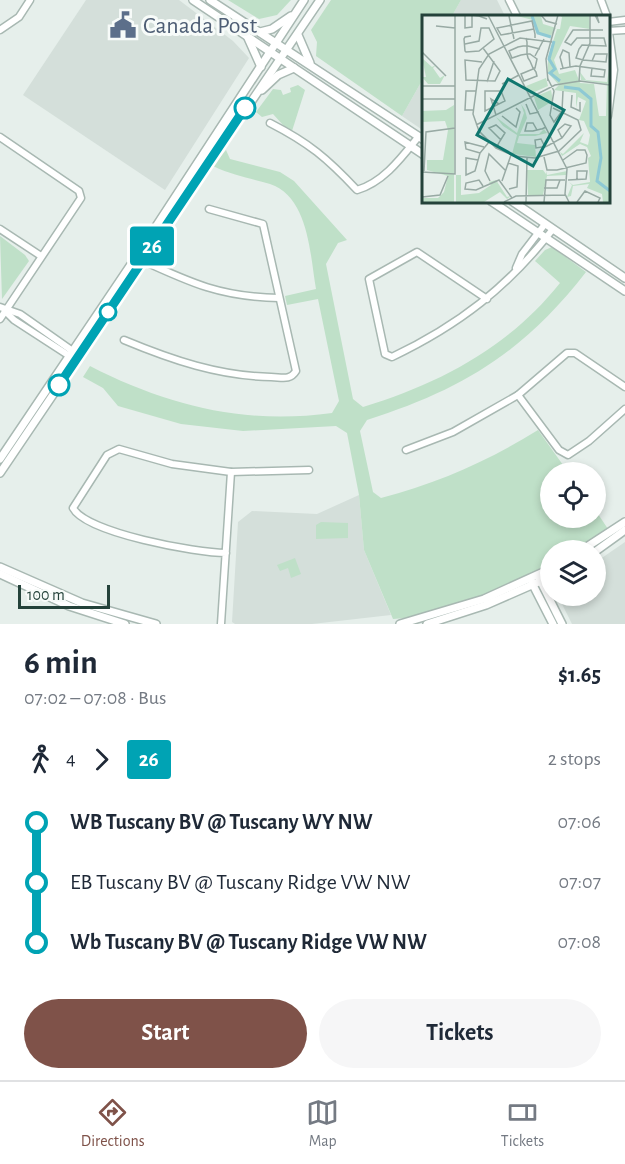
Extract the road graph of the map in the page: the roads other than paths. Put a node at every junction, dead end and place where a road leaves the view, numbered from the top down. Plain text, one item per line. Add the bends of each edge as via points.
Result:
1 (30, 0) edge
2 (194, 0) edge
3 (210, 0) edge
4 (304, 0) edge
5 (320, 0) edge
6 (509, 0) edge
7 (602, 0) edge
8 (296, 13) junction
9 (516, 15) edge
10 (607, 15) edge
11 (625, 20) edge
12 (610, 27) edge
13 (610, 27) edge
14 (0, 30) edge
15 (625, 30) edge
16 (260, 32) junction
17 (298, 35) junction
18 (246, 36) junction
19 (610, 36) edge
20 (277, 43) junction
21 (287, 49) junction
22 (270, 52) junction
23 (280, 59) junction
24 (312, 65) junction
25 (261, 68) junction
26 (294, 68) junction
27 (251, 100) junction
28 (610, 107) edge
29 (270, 123) dead end
30 (0, 137) edge
31 (421, 138) edge
32 (411, 146) junction
33 (422, 154) edge
34 (492, 202) edge
35 (513, 202) edge
36 (209, 209) dead end
37 (545, 224) junction
38 (0, 229) edge
39 (553, 229) junction
40 (538, 233) junction
41 (546, 238) junction
42 (41, 256) junction
43 (140, 259) junction
44 (516, 269) junction
45 (625, 278) edge
46 (625, 291) edge
47 (279, 298) junction
48 (487, 298) junction
49 (3, 309) edge
50 (0, 319) edge
51 (124, 340) dead end
52 (72, 349) junction
53 (68, 356) junction
54 (78, 358) junction
55 (625, 387) edge
56 (518, 394) junction
57 (625, 409) edge
58 (406, 450) dead end
59 (0, 459) edge
60 (309, 470) dead end
61 (231, 472) junction
62 (0, 473) edge
63 (625, 522) edge
64 (625, 530) edge
65 (597, 540) edge
66 (606, 543) edge
67 (226, 553) junction
68 (0, 567) edge
69 (0, 574) edge
70 (539, 578) joint
71 (531, 582) junction
72 (137, 622) edge
73 (125, 624) edge
74 (156, 624) edge
75 (221, 624) edge
76 (400, 624) edge
77 (427, 624) edge
78 (553, 624) edge
79 (562, 624) edge

1 - 14 street via 19,17
2 - 18 street
3 - 16 street
4 - 8 street
5 - 17 street
6 - 9 street
7 - 10 street
8 - 16 street
8 - 20 street
11 - 12 street
13 - 15 street
16 - 20 street
17 - 21 street
17 - 24 street
18 - 22 street
18 - 25 street
19 - 28 street via 614,70
20 - 21 street
20 - 22 street
21 - 23 street
21 - 24 street
22 - 23 street
22 - 25 street
23 - 26 street
23 - 27 street
24 - 31 street
25 - 43 street
26 - 27 street via 278,75
26 - 32 street
27 - 43 street
29 - 32 street via 304,140 357,190 370,186
30 - 42 street via 79,191 81,198
31 - 32 street
32 - 33 street
34 - 40 street
35 - 37 street
36 - 47 street via 263,224
37 - 39 street
37 - 40 street
38 - 42 street
39 - 41 street
39 - 45 street
40 - 41 street
40 - 44 street
41 - 44 street via 528,262
41 - 46 street
42 - 49 street
43 - 47 street via 220,293
43 - 52 street
43 - 54 street
44 - 48 street
47 - 51 street via 296,372 290,378 198,368
48 - 48 street via 458,322 392,357 385,354 369,279 417,252
49 - 50 street
49 - 52 street via 20,314
49 - 53 street
52 - 53 street
52 - 54 street
53 - 54 street
53 - 59 street
54 - 62 street
55 - 56 street via 575,353 567,353
56 - 57 street via 559,450 568,455
56 - 58 street via 453,432
60 - 61 street
61 - 67 street
61 - 67 street via 172,464 118,449 107,455 73,508 86,521 148,541
63 - 65 street
64 - 66 street
67 - 75 street
68 - 72 street via 64,597
69 - 73 street via 69,606
70 - 71 street
70 - 79 street
71 - 76 street
71 - 77 street via 486,605
71 - 78 street
72 - 74 street

